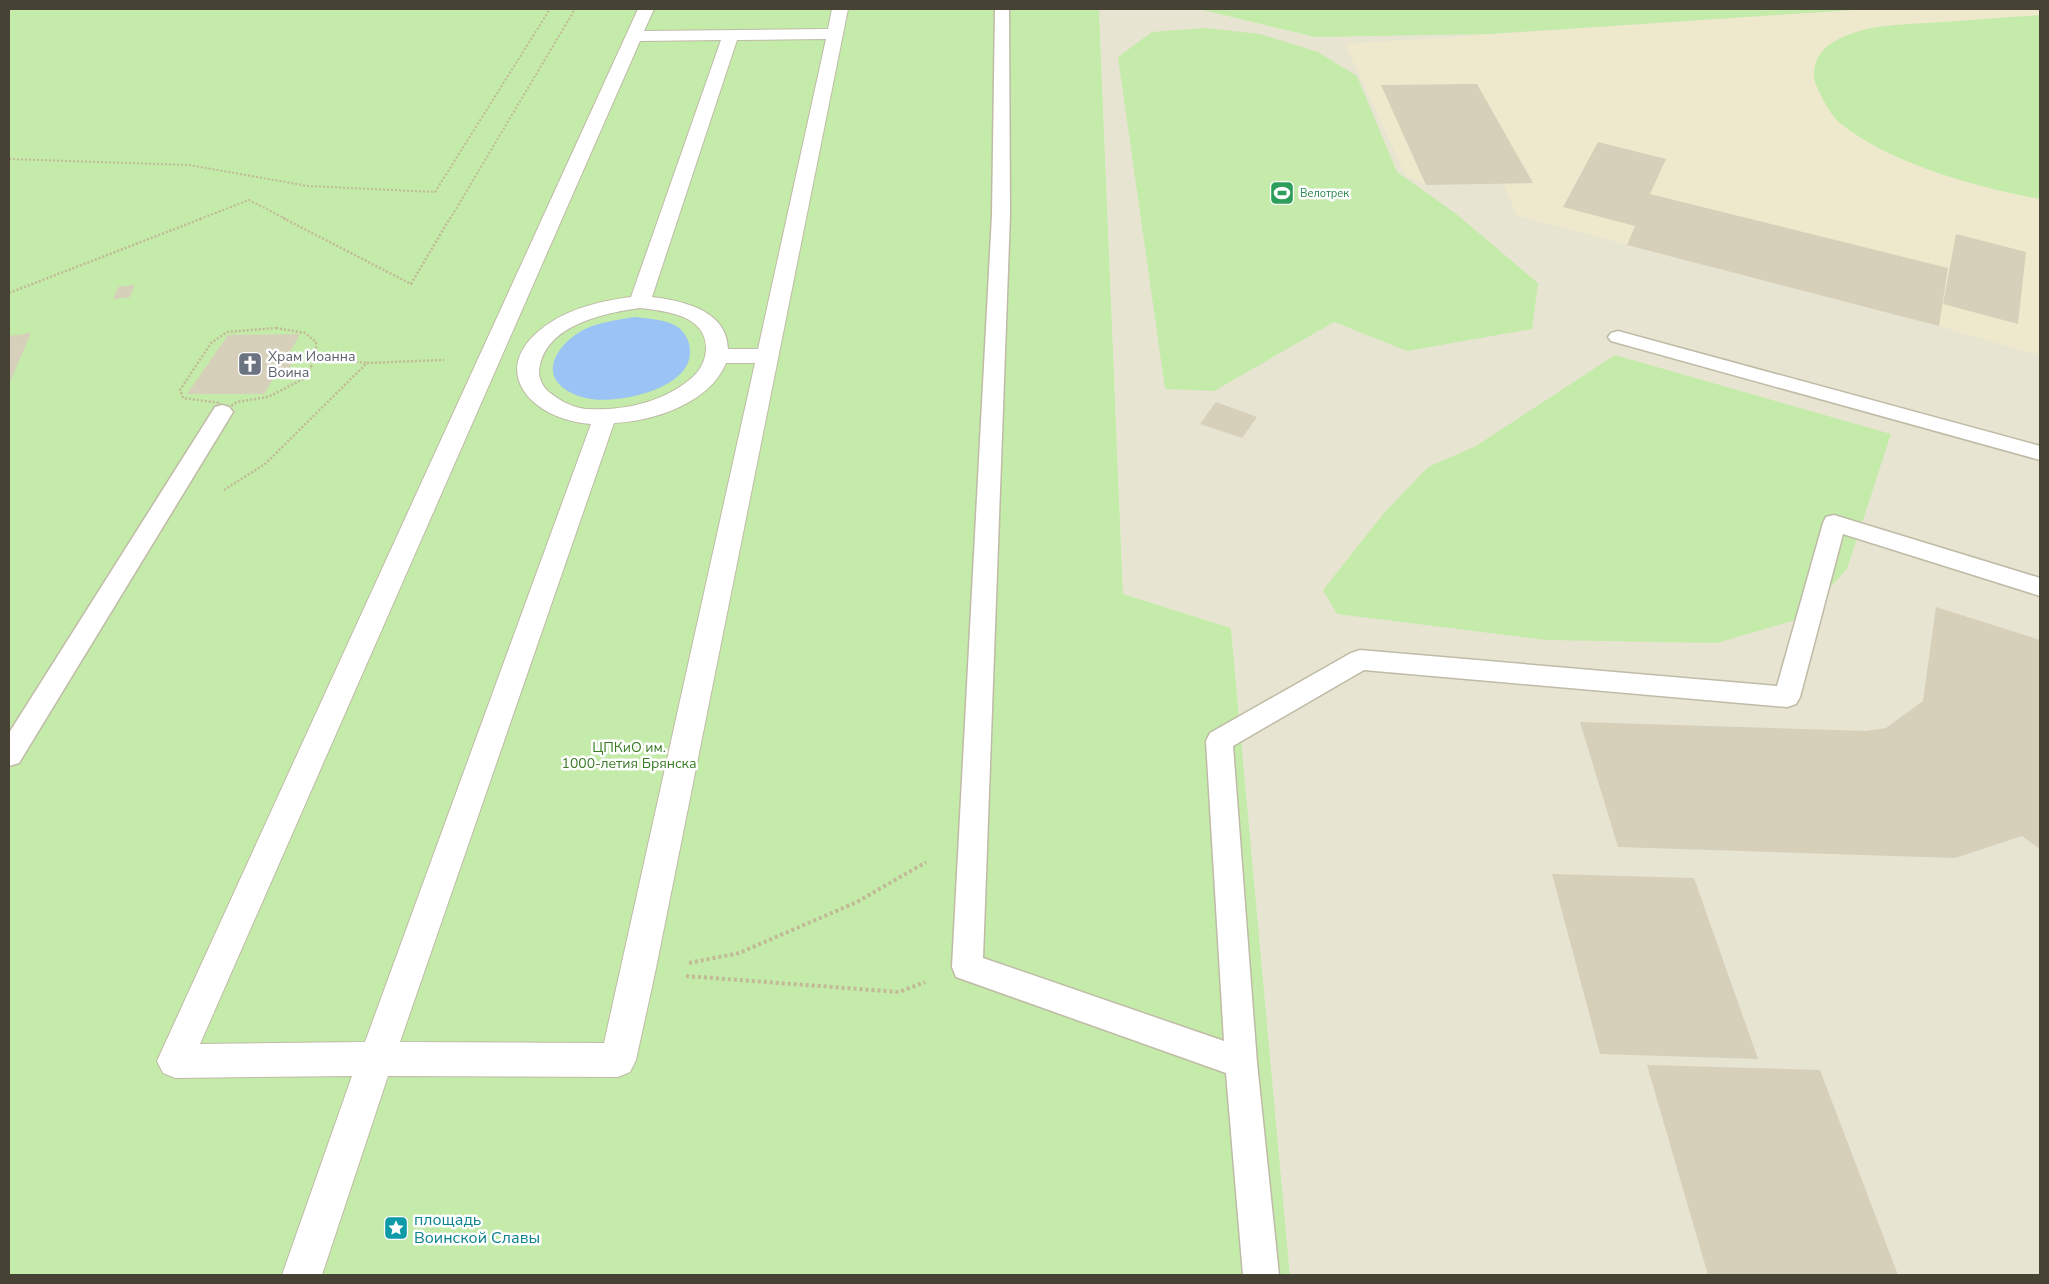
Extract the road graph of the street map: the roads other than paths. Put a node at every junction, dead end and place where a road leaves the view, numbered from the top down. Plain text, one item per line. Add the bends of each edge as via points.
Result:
1 (646, 9) edge
2 (1002, 9) edge
3 (838, 22) edge
4 (634, 36) junction
5 (730, 36) junction
6 (640, 302) junction
7 (1618, 337) dead end
8 (718, 356) junction
9 (768, 356) junction
10 (529, 358) junction
11 (489, 359) junction
12 (222, 412) road end
13 (605, 417) junction
14 (2040, 453) edge
15 (2040, 587) edge
16 (9, 755) edge
17 (376, 1059) junction
18 (1241, 1063) junction
19 (302, 1275) edge
20 (1261, 1275) edge

1 - 4 street
2 - 18 lane via 1002,215 967,967
3 - 5 street
3 - 9 street
4 - 5 street
4 - 11 street
5 - 6 street
6 - 8 street via 674,306 700,317 716,335
6 - 10 street via 604,307 571,319 544,337
7 - 14 lane
8 - 9 street
8 - 13 street via 705,378 680,398 644,412
9 - 17 street via 618,1060
10 - 11 street
10 - 13 street via 527,380 541,400 568,413
11 - 17 street via 175,1061
12 - 16 lane
13 - 17 street
15 - 18 lane via 1834,523 1787,697 1360,660 1218,741
17 - 19 street
18 - 20 lane

